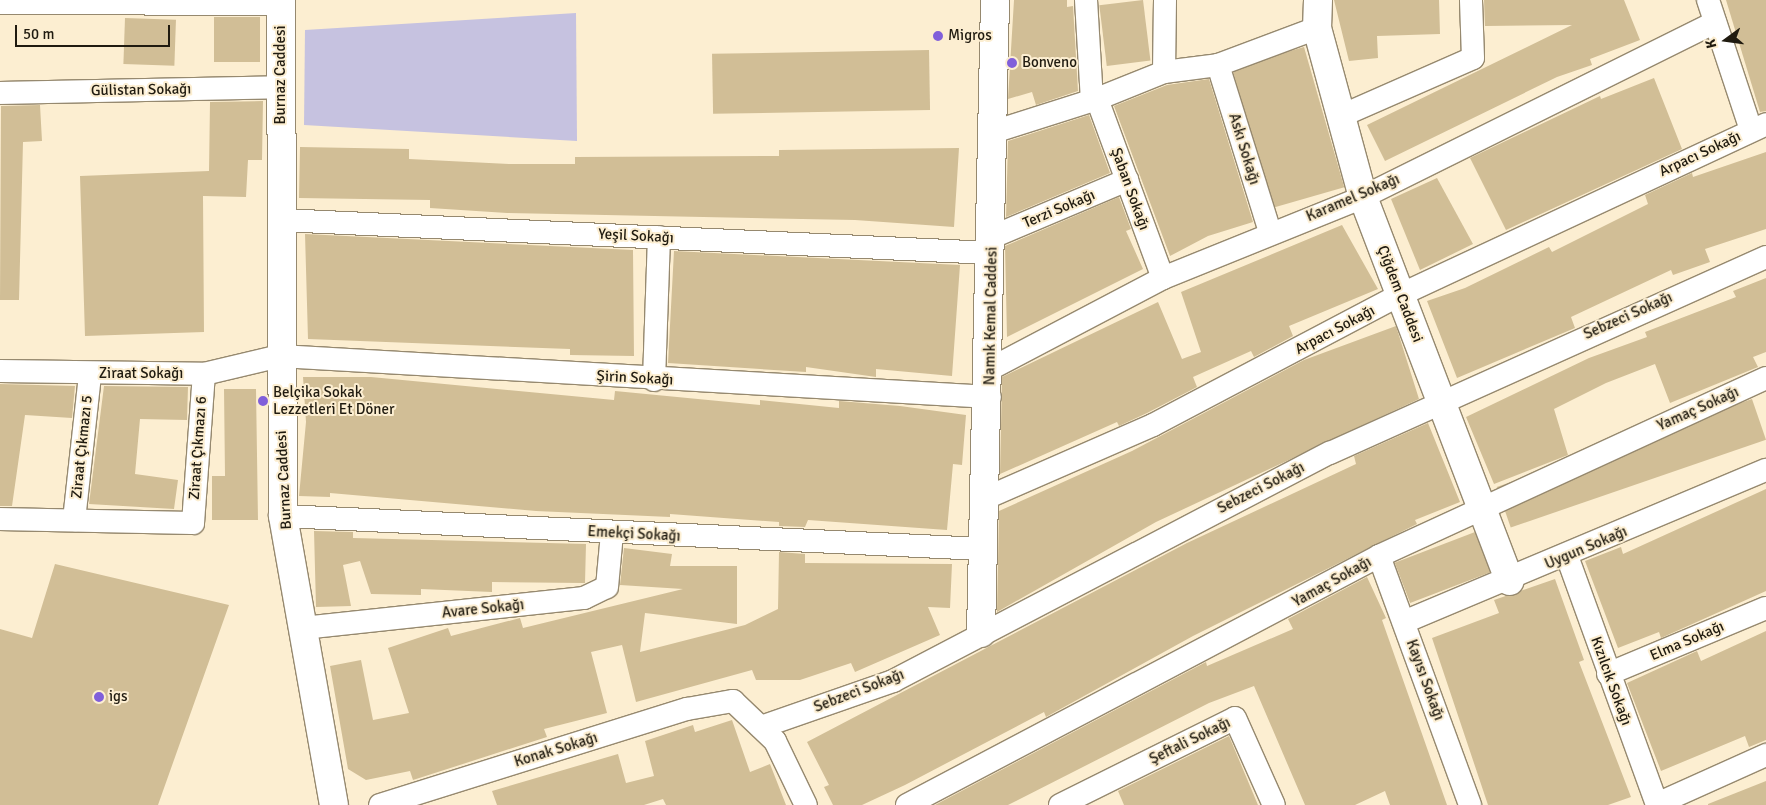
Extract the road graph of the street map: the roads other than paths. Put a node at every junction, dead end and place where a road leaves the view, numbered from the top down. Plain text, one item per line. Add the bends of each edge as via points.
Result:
1 (995, 0) edge
2 (1086, 0) edge
3 (1165, 0) edge
4 (1318, 0) edge
5 (1471, 0) edge
6 (1708, 0) edge
7 (281, 2) edge
8 (0, 3) edge
9 (1714, 22) junction
10 (1317, 28) junction
11 (1218, 65) junction
12 (1164, 72) junction
13 (281, 87) junction
14 (0, 93) edge
15 (1095, 100) junction
16 (1341, 116) junction
17 (1759, 127) edge
18 (993, 132) junction
19 (1127, 180) junction
20 (1363, 197) junction
21 (281, 220) junction
22 (1270, 232) junction
23 (659, 237) junction
24 (992, 245) junction
25 (1766, 257) edge
26 (1163, 278) junction
27 (1400, 296) junction
28 (280, 356) junction
29 (990, 369) junction
30 (0, 371) edge
31 (90, 374) junction
32 (204, 374) junction
33 (1766, 378) edge
34 (654, 380) junction
35 (990, 397) junction
36 (1441, 401) junction
37 (1766, 470) edge
38 (986, 498) junction
39 (1482, 507) junction
40 (283, 516) junction
41 (0, 519) edge
42 (74, 520) junction
43 (612, 533) junction
44 (984, 549) junction
45 (1379, 556) junction
46 (1567, 556) junction
47 (1510, 581) junction
48 (1766, 608) edge
49 (1404, 622) junction
50 (303, 628) junction
51 (981, 633) junction
52 (1608, 674) junction
53 (761, 727) junction
54 (1766, 755) edge
55 (1098, 796) edge
56 (1657, 804) edge
57 (334, 805) edge
58 (380, 805) edge
59 (806, 805) edge
60 (907, 805) edge
61 (1060, 805) edge
62 (1274, 805) edge
63 (1470, 805) edge

1 - 18 main road, Namık Kemal Caddesi
2 - 15 street, Şaban Sokağı
3 - 12 street
4 - 10 main road, Çiğdem Caddesi
5 - 16 street via 1473,58
6 - 9 street
7 - 8 street
7 - 13 main road, Burnaz Caddesi
9 - 17 street
9 - 20 street, Karamel Sokağı
10 - 11 street
10 - 16 main road, Çiğdem Caddesi
11 - 12 street
11 - 22 street, Askı Sokağı
12 - 15 street
13 - 14 street, Gülistan Sokağı
13 - 21 main road, Burnaz Caddesi
15 - 18 street
15 - 19 street, Şaban Sokağı
16 - 20 main road, Çiğdem Caddesi
17 - 27 street, Arpacı Sokağı
18 - 24 main road, Namık Kemal Caddesi
19 - 24 street, Terzi Sokağı
19 - 26 street, Şaban Sokağı
20 - 22 street, Karamel Sokağı
20 - 27 main road, Çiğdem Caddesi
21 - 23 street, Yeşil Sokağı
21 - 28 main road, Burnaz Caddesi
22 - 26 street, Karamel Sokağı
23 - 24 street, Yeşil Sokağı
23 - 34 street
24 - 29 main road, Namık Kemal Caddesi
25 - 36 street, Sebzeci Sokağı
26 - 29 street, Karamel Sokağı
27 - 36 main road, Çiğdem Caddesi
27 - 38 street, Arpacı Sokağı via 1153,425
28 - 32 street, Ziraat Sokağı
28 - 34 street, Şirin Sokağı
28 - 40 main road, Burnaz Caddesi
29 - 35 main road, Namık Kemal Caddesi
30 - 31 street, Ziraat Sokağı
31 - 32 street, Ziraat Sokağı
31 - 42 street, Ziraat Çıkmazı 5
32 - 42 street, Ziraat Çıkmazı 6 via 193,523
33 - 39 street, Yamaç Sokağı
34 - 35 street, Şirin Sokağı
35 - 38 main road, Namık Kemal Caddesi
36 - 39 main road, Çiğdem Caddesi
36 - 51 street, Sebzeci Sokağı via 1330,453
37 - 46 street, Uygun Sokağı
38 - 44 main road, Namık Kemal Caddesi
39 - 45 street, Yamaç Sokağı
39 - 47 main road, Çiğdem Caddesi
40 - 43 street, Emekçi Sokağı
40 - 50 main road, Burnaz Caddesi
41 - 42 street
43 - 44 street, Emekçi Sokağı
43 - 50 street, Avare Sokağı via 607,587 584,598
44 - 51 main road, Namık Kemal Caddesi
45 - 49 street, Kayısı Sokağı
45 - 60 street, Yamaç Sokağı
46 - 47 street, Uygun Sokağı
46 - 52 street, Kızılcık Sokağı
47 - 49 street, Uygun Sokağı
48 - 52 street, Elma Sokağı
49 - 63 street, Kayısı Sokağı
50 - 57 main road, Burnaz Caddesi
51 - 53 street, Sebzeci Sokağı via 893,680
52 - 56 street, Kızılcık Sokağı
53 - 58 street, Konak Sokağı via 733,701 688,709
53 - 59 street via 775,741
54 - 56 street
55 - 61 street, Şeftali Sokağı
55 - 62 street, Şeftali Sokağı via 1235,718

